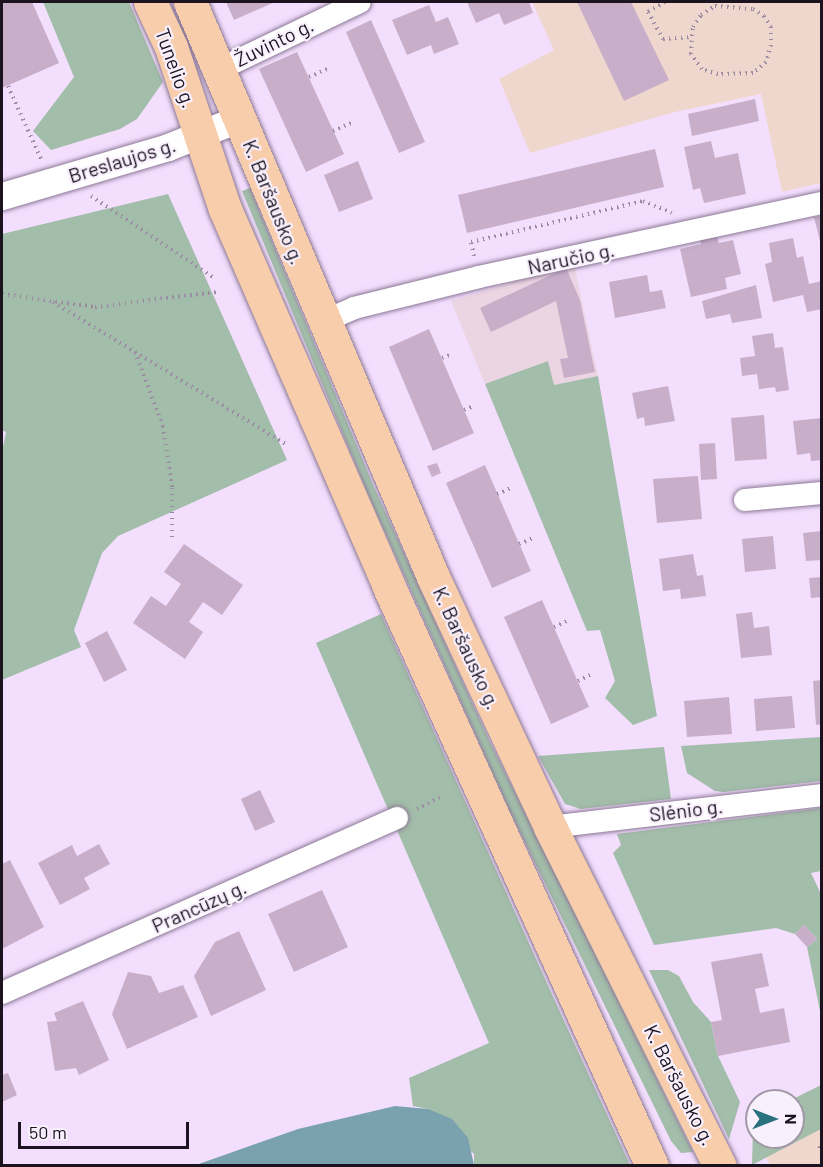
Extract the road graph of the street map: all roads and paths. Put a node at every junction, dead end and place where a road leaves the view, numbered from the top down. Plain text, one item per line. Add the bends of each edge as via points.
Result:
1 (150, 2) edge
2 (190, 2) edge
3 (360, 2) edge
4 (665, 2) edge
5 (691, 38) junction
6 (220, 69) junction
7 (327, 69) dead end
8 (309, 77) dead end
9 (8, 86) dead end
10 (240, 118) junction
11 (353, 122) dead end
12 (333, 131) dead end
13 (200, 135) junction
14 (57, 179) junction
15 (2, 196) edge
16 (822, 203) edge
17 (711, 228) junction
18 (213, 277) dead end
19 (479, 277) junction
20 (216, 292) dead end
21 (2, 294) edge
22 (53, 302) junction
23 (324, 321) junction
24 (135, 351) junction
25 (452, 354) dead end
26 (442, 358) dead end
27 (475, 405) dead end
28 (464, 410) dead end
29 (286, 444) dead end
30 (510, 488) dead end
31 (822, 493) edge
32 (497, 494) dead end
33 (744, 500) dead end
34 (533, 538) dead end
35 (172, 540) dead end
36 (519, 544) dead end
37 (569, 621) dead end
38 (554, 627) dead end
39 (592, 674) dead end
40 (578, 681) dead end
41 (822, 795) edge
42 (441, 797) dead end
43 (397, 818) joint
44 (550, 826) junction
45 (2, 993) edge
46 (652, 1166) edge
47 (720, 1166) edge

1 - 13 main road, Tunelio g. via 171,47
2 - 6 main road, Tunelio g.
3 - 6 street, Žuvinto g.
4 - 5 path via 648,12 663,39
5 - 5 path via 691,54 702,69 718,74 753,73 766,62 771,27 753,9 715,6 700,15
6 - 10 main road, Tunelio g.
7 - 8 path
9 - 14 path
10 - 13 street, Breslaujos g.
10 - 23 main road, K. Baršausko g.
11 - 12 path
13 - 14 street, Breslaujos g.
13 - 46 main road via 225,209 389,586
14 - 15 street, Breslaujos g.
14 - 18 path
16 - 17 street, Naručio g.
17 - 19 street, Naručio g.
17 - 19 path via 643,201 471,242
19 - 23 street, Naručio g. via 354,308
20 - 22 path via 95,307
21 - 22 path
22 - 24 path
23 - 44 main road, K. Baršausko g. via 434,579
24 - 29 path
24 - 35 path via 163,426 172,488
25 - 26 path
27 - 28 path
30 - 32 path
31 - 33 street
34 - 36 path
37 - 38 path
39 - 40 path
41 - 44 street, Slėnio g.
42 - 43 path
43 - 45 street, Prancūzų g.
44 - 47 main road, K. Baršausko g.

